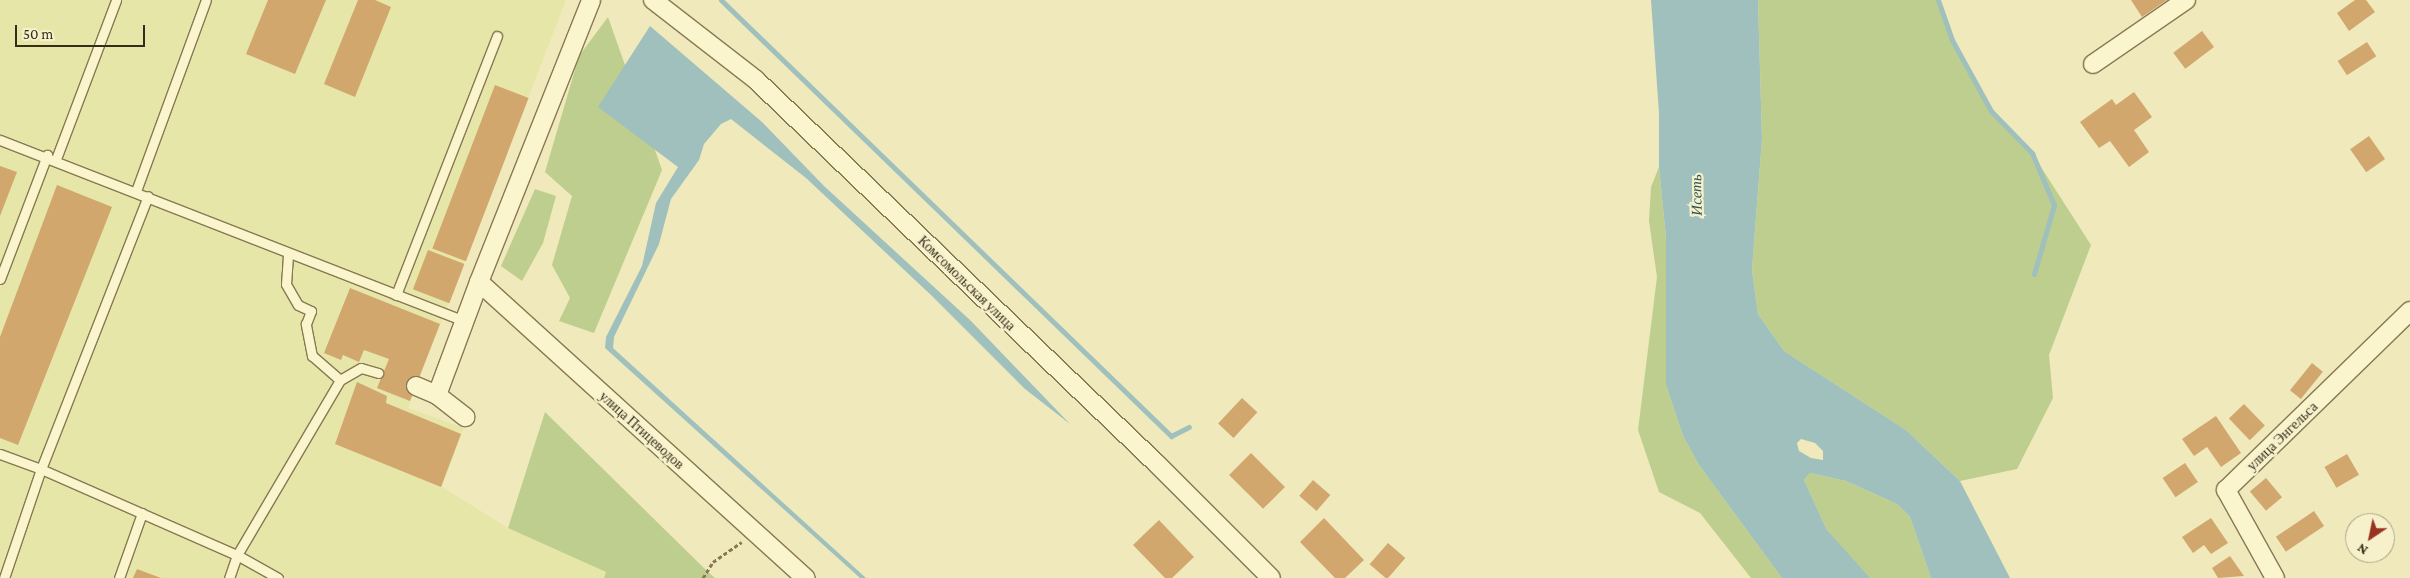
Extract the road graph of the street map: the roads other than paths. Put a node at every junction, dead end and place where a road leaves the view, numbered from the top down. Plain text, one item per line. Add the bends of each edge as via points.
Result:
1 (116, 0) edge
2 (206, 0) edge
3 (592, 0) edge
4 (653, 0) edge
5 (2186, 0) edge
6 (497, 36) dead end
7 (2093, 64) dead end
8 (0, 140) edge
9 (47, 155) junction
10 (56, 159) junction
11 (136, 191) junction
12 (148, 196) junction
13 (288, 254) junction
14 (0, 279) edge
15 (479, 282) junction
16 (396, 295) junction
17 (2410, 311) edge
18 (464, 321) junction
19 (378, 373) dead end
20 (340, 380) junction
21 (416, 386) dead end
22 (437, 396) junction
23 (465, 417) dead end
24 (0, 454) edge
25 (41, 469) junction
26 (142, 513) junction
27 (237, 555) junction
28 (4, 563) edge
29 (4, 578) edge
30 (119, 578) edge
31 (229, 578) edge
32 (278, 578) edge
33 (806, 578) edge
34 (1271, 578) edge
35 (2274, 578) edge

1 - 10 lane
2 - 11 lane
3 - 15 street
4 - 34 street, Комсомольская улица via 756,80 1157,464
5 - 7 street
6 - 16 lane
8 - 9 lane
9 - 10 lane
9 - 14 lane
10 - 11 lane
11 - 12 lane
12 - 13 lane
12 - 25 lane
13 - 16 lane
13 - 20 lane via 286,284 298,305 310,311 306,324 312,356
15 - 18 street
15 - 33 street, улица Птицеводов
16 - 18 lane
17 - 35 street, улица Энгельса via 2226,490
18 - 22 street
19 - 20 lane via 361,368
20 - 27 lane
21 - 22 street
22 - 23 street
24 - 25 lane
25 - 26 lane
25 - 28 lane
26 - 27 lane
26 - 30 lane
27 - 31 lane
27 - 32 lane
28 - 29 lane

